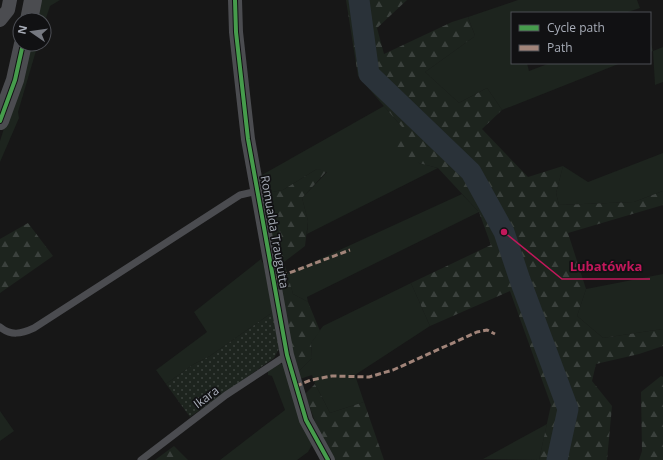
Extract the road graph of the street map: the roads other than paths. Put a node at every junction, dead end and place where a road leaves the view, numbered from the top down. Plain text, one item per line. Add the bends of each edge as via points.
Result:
1 (10, 0) edge
2 (33, 0) edge
3 (235, 0) edge
4 (30, 12) edge
5 (0, 20) edge
6 (21, 52) edge
7 (0, 121) edge
8 (258, 191) junction
9 (0, 327) edge
10 (287, 355) junction
11 (141, 460) edge
12 (328, 460) edge

1 - 5 street via 8,10
2 - 4 street
3 - 8 street, Romualda Traugutta via 248,139
6 - 7 street via 15,80
8 - 9 lane via 240,195 34,328 16,334
8 - 10 street, Romualda Traugutta
10 - 11 lane, Ikara via 226,395
10 - 12 street, Romualda Traugutta via 306,420

